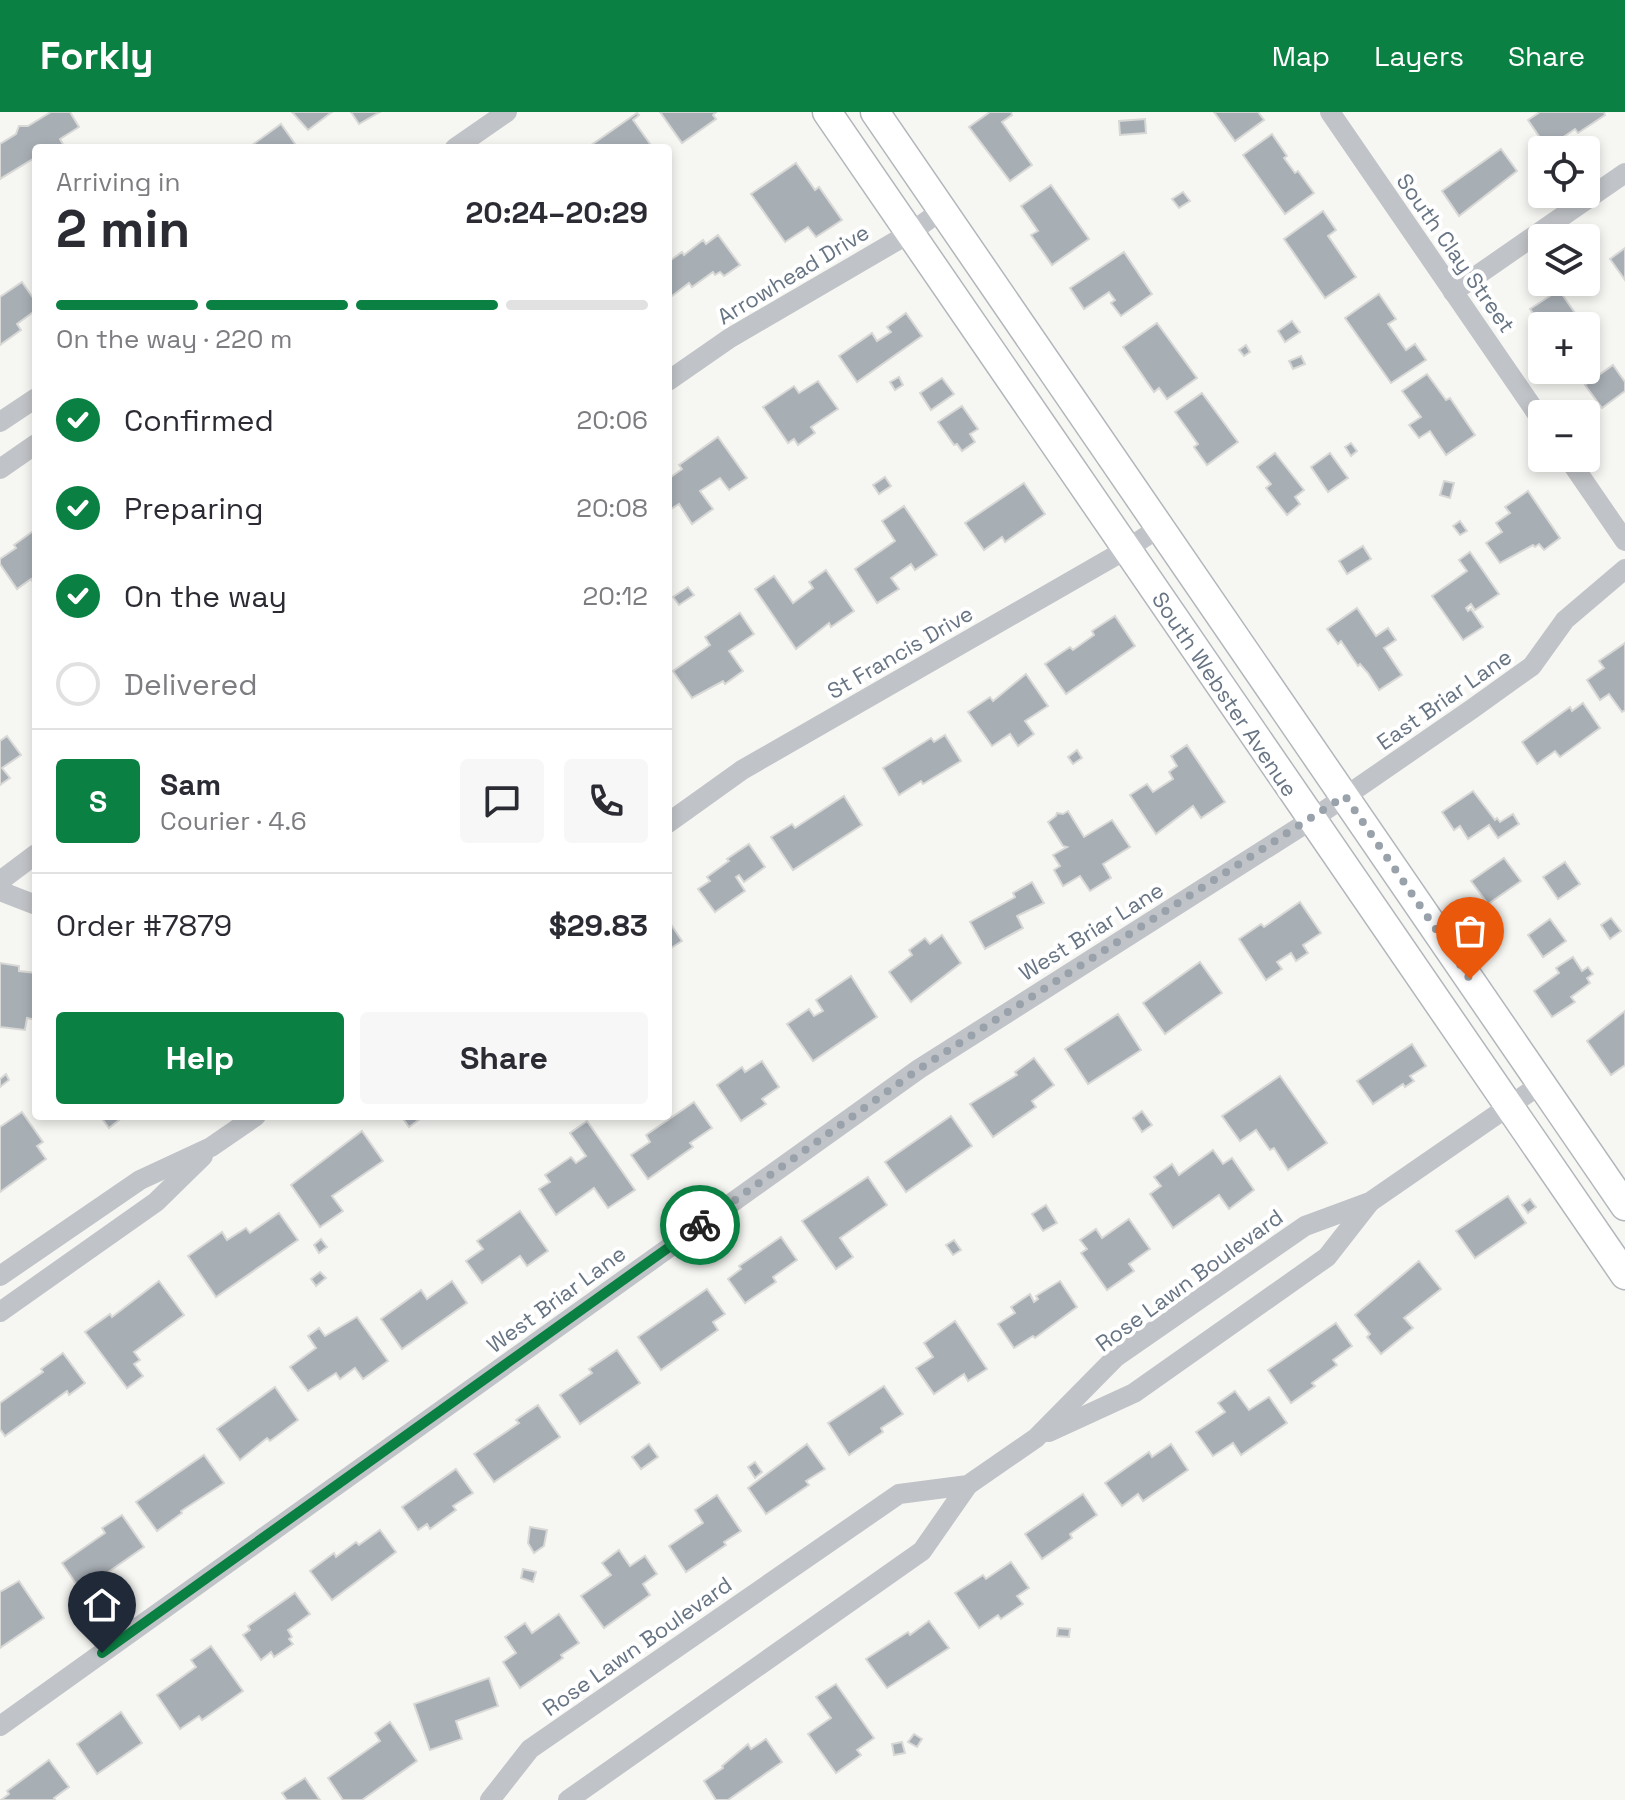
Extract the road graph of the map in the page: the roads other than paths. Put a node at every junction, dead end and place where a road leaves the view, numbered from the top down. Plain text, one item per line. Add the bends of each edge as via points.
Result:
1 (507, 112) edge
2 (827, 112) edge
3 (875, 112) edge
4 (1330, 112) edge
5 (461, 144) edge
6 (1625, 173) edge
7 (942, 210) junction
8 (910, 233) junction
9 (1453, 292) junction
10 (672, 378) edge
11 (32, 401) edge
12 (1528, 401) edge
13 (0, 422) edge
14 (32, 447) edge
15 (0, 469) edge
16 (1578, 472) edge
17 (1160, 527) junction
18 (1625, 541) edge
19 (1127, 549) junction
20 (1625, 569) edge
21 (1345, 796) junction
22 (672, 820) edge
23 (1311, 820) junction
24 (32, 857) edge
25 (0, 881) edge
26 (0, 891) edge
27 (32, 903) edge
28 (1541, 1084) junction
29 (1510, 1106) junction
30 (250, 1120) edge
31 (211, 1147) junction
32 (1370, 1202) junction
33 (1625, 1206) edge
34 (1625, 1275) edge
35 (0, 1276) edge
36 (0, 1312) edge
37 (1036, 1438) junction
38 (968, 1485) junction
39 (0, 1726) edge
40 (490, 1800) edge
41 (568, 1800) edge

1 - 5 street
2 - 8 main road, South Webster Avenue
3 - 7 main road, South Webster Avenue
4 - 9 street, South Clay Street
6 - 9 street
7 - 8 street, Arrowhead Drive
7 - 17 main road, South Webster Avenue
8 - 10 street, Arrowhead Drive via 730,338
8 - 19 main road, South Webster Avenue
9 - 12 street, South Clay Street
11 - 13 street
14 - 15 street
16 - 18 street
17 - 19 street, St Francis Drive
17 - 21 main road, South Webster Avenue
19 - 22 street, St Francis Drive via 742,770
19 - 23 main road, South Webster Avenue
20 - 21 street, East Briar Lane via 1565,620 1532,666
21 - 23 street, East Briar Lane
21 - 28 main road, South Webster Avenue
23 - 29 main road, South Webster Avenue
23 - 39 street, West Briar Lane via 919,1069
24 - 25 street
26 - 27 street
28 - 29 street, Rose Lawn Boulevard
28 - 33 main road, South Webster Avenue
29 - 32 street, Rose Lawn Boulevard
29 - 34 main road, South Webster Avenue
30 - 31 street
31 - 35 street via 140,1180
31 - 36 street via 156,1202
32 - 37 street, Rose Lawn Boulevard via 1305,1226 1116,1357
32 - 37 street via 1327,1257 1134,1393
37 - 38 street, Rose Lawn Boulevard
38 - 40 street, Rose Lawn Boulevard via 899,1494 530,1749
38 - 41 street via 922,1551

